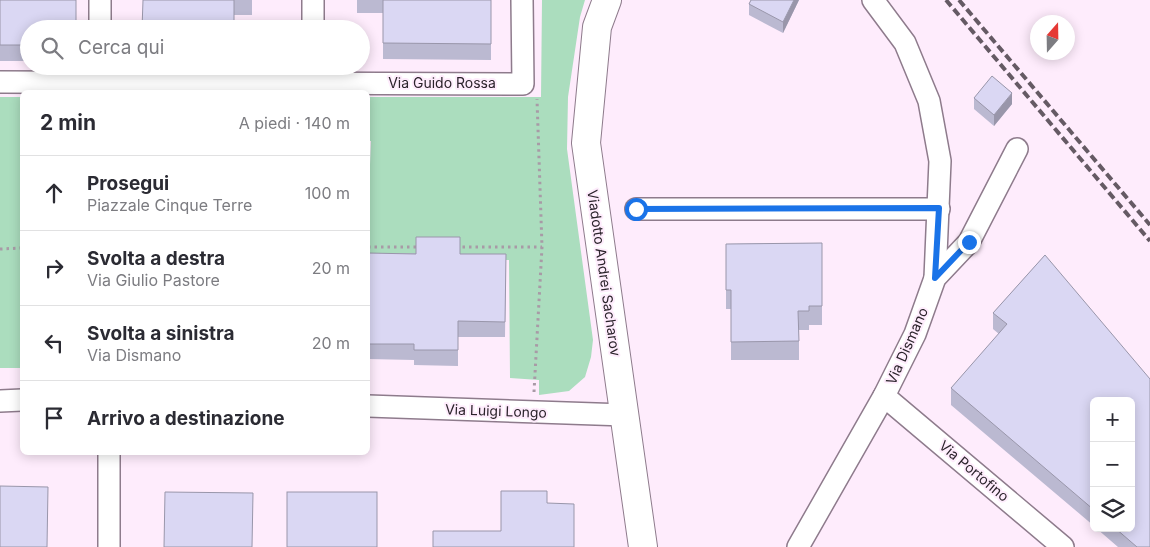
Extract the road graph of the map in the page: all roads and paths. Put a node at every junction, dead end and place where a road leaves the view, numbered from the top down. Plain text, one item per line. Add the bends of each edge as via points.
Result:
1 (100, 0) edge
2 (313, 0) edge
3 (522, 0) edge
4 (607, 0) edge
5 (873, 0) edge
6 (100, 20) edge
7 (313, 20) edge
8 (87, 75) edge
9 (335, 75) edge
10 (0, 82) edge
11 (523, 84) junction
12 (1017, 149) dead end
13 (939, 208) junction
14 (636, 209) dead end
15 (370, 247) edge
16 (426, 247) edge
17 (454, 247) edge
18 (542, 247) junction
19 (20, 248) edge
20 (0, 249) edge
21 (935, 278) junction
22 (884, 396) junction
23 (0, 400) edge
24 (20, 400) edge
25 (370, 406) edge
26 (533, 413) junction
27 (625, 415) junction
28 (109, 455) edge
29 (109, 547) edge
30 (643, 547) edge
31 (798, 547) edge
32 (1063, 547) edge

1 - 6 street
2 - 7 street
3 - 11 street
4 - 27 main road, Viadotto Andrei Sacharov via 597,27 586,143
5 - 13 street via 905,43 929,101 940,161
8 - 10 street, Via Guido Rossa
9 - 11 street, Via Guido Rossa
11 - 18 path via 536,96
12 - 21 street, Via Dismano via 969,242
13 - 14 street
13 - 21 street
15 - 16 path
17 - 18 path
18 - 26 path
19 - 20 path
21 - 22 street, Via Dismano via 916,334
22 - 31 street, Via Dismano
22 - 32 street, Via Portofino
23 - 24 street
25 - 26 street, Via Luigi Longo
26 - 27 street, Via Luigi Longo
27 - 30 main road, Viadotto Andrei Sacharov
28 - 29 street

